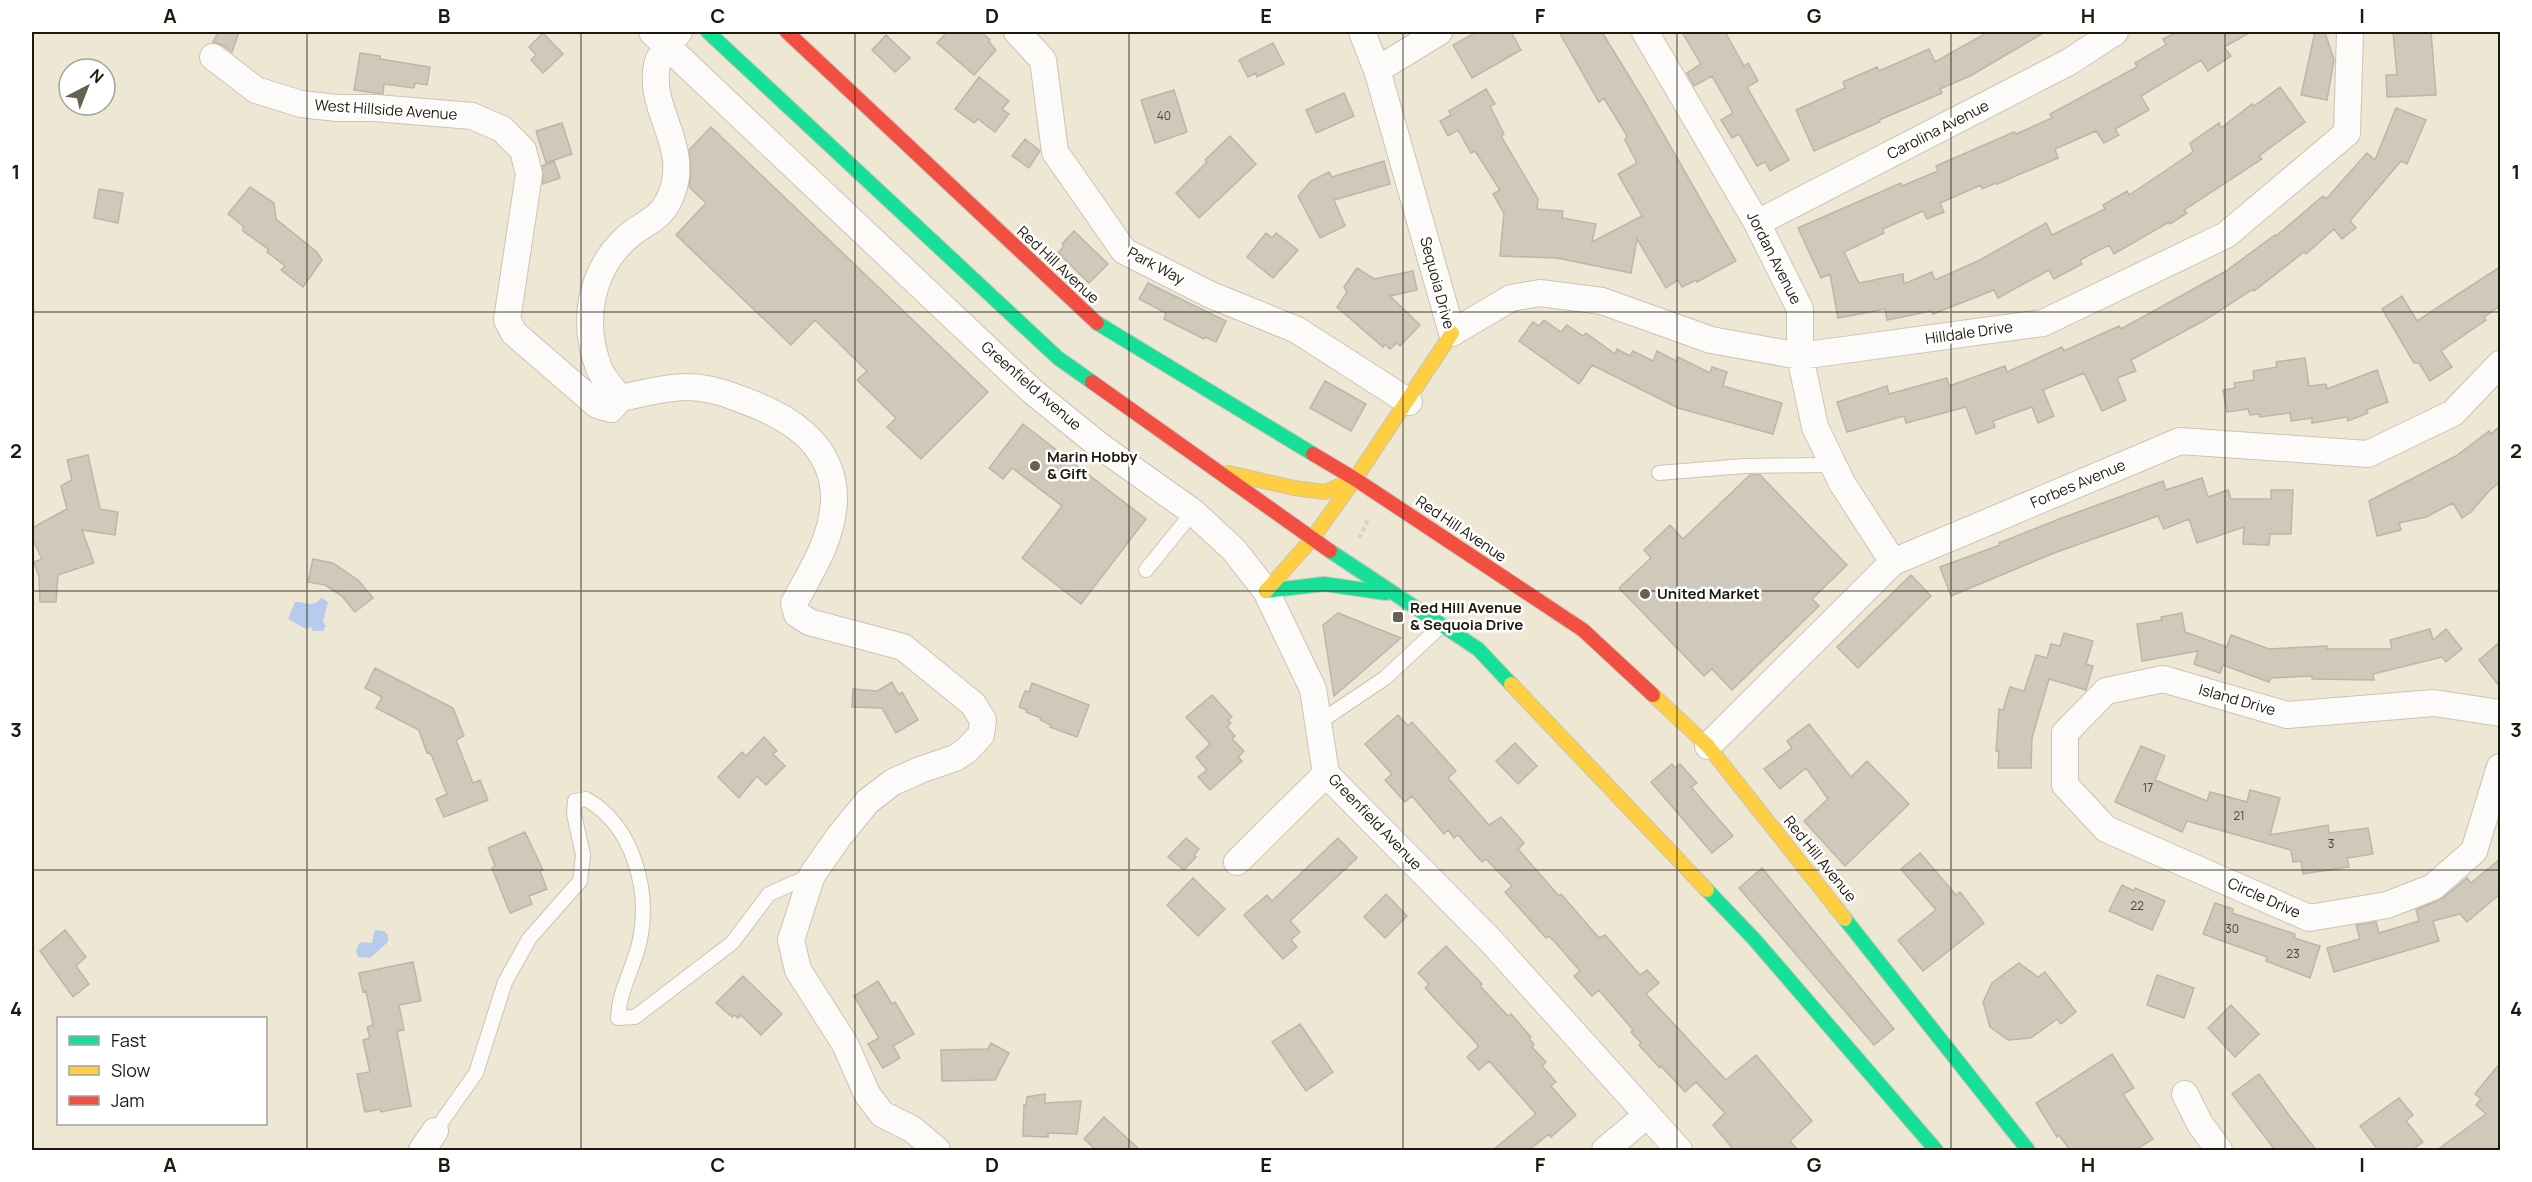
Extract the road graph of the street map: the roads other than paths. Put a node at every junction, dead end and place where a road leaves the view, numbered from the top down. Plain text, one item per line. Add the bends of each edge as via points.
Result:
1 (708, 32) edge
2 (787, 32) edge
3 (1017, 32) edge
4 (1362, 32) edge
5 (1439, 32) edge
6 (1645, 32) edge
7 (2115, 32) edge
8 (2350, 32) edge
9 (666, 36) edge
10 (213, 57) dead end
11 (1377, 70) junction
12 (1757, 223) junction
13 (1452, 333) junction
14 (1800, 356) junction
15 (2500, 364) edge
16 (620, 398) junction
17 (1409, 402) junction
18 (1212, 470) junction
19 (1659, 473) dead end
20 (1838, 474) junction
21 (1355, 479) junction
22 (1193, 512) junction
23 (1312, 539) junction
24 (1893, 562) junction
25 (1146, 570) dead end
26 (1266, 591) junction
27 (1395, 594) junction
28 (1442, 625) junction
29 (2500, 713) edge
30 (1318, 723) junction
31 (2064, 733) joint
32 (1708, 746) junction
33 (2500, 767) edge
34 (1326, 774) junction
35 (1237, 862) dead end
36 (812, 875) junction
37 (2185, 1094) dead end
38 (1646, 1116) junction
39 (429, 1141) edge
40 (937, 1150) edge
41 (1605, 1150) edge
42 (1678, 1150) edge
43 (1936, 1150) edge
44 (2028, 1150) edge
45 (2219, 1150) edge

1 - 18 main road via 1058,358
2 - 21 main road, Red Hill Avenue via 1102,328
3 - 17 street, Park Way via 1043,60 1055,152 1124,251 1211,295 1297,330
4 - 11 street, Sequoia Drive
5 - 11 street
6 - 12 street, Jordan Avenue
7 - 12 street, Carolina Avenue via 2069,62
8 - 14 street, Hilldale Drive via 2347,133 2226,235 2043,323
9 - 16 street via 657,64 656,92 676,152 673,189 663,212 624,240 603,267 590,300 590,332 600,370
9 - 22 street, Greenfield Avenue via 1032,391 1100,446
10 - 16 street, West Hillside Avenue via 256,90 301,104 472,116 502,129 523,150 529,174 507,320 514,333 597,405 611,409
11 - 13 street, Sequoia Drive
12 - 14 street, Jordan Avenue via 1800,309
13 - 14 street, Hilldale Drive via 1511,298 1540,293 1602,301 1711,340
13 - 17 main road, Sequoia Drive
14 - 20 street, Jordan Avenue via 1815,427
15 - 24 street, Forbes Avenue via 2453,414 2368,454 2180,441
16 - 36 street via 686,387 712,389 764,407 789,420 812,440 827,461 834,497 828,533 794,603 797,614 809,622 903,646 973,704 983,720 981,735 966,751 893,782 868,801
17 - 21 main road, Sequoia Drive
18 - 21 main road via 1325,492
18 - 23 main road
19 - 20 lane via 1744,466
20 - 24 street, Jordan Avenue
21 - 23 main road, Sequoia Drive
21 - 32 main road, Red Hill Avenue via 1583,630
22 - 25 lane
22 - 26 street, Greenfield Avenue via 1234,550
23 - 26 main road, Sequoia Drive
23 - 27 main road
24 - 32 street, Forbes Avenue
26 - 27 main road via 1324,584
26 - 30 street, Greenfield Avenue via 1313,689
27 - 28 main road
28 - 30 lane via 1385,678
28 - 43 main road via 1478,649 1754,939
29 - 31 street, Island Drive via 2434,703 2287,715 2163,679 2106,691
30 - 34 street, Greenfield Avenue
31 - 33 street, Circle Drive via 2066,785 2106,829 2309,918 2387,905 2433,887 2474,851
32 - 44 main road, Red Hill Avenue
34 - 35 street
34 - 38 street, Greenfield Avenue via 1490,940
36 - 39 lane via 769,894 732,943 635,1017 618,1018 619,1001 644,915 637,868 622,832 601,807 586,799 575,801 573,814 583,855 580,881 530,939 506,982 476,1073
36 - 40 street via 791,940 798,970 845,1044 867,1094 882,1114 912,1129
37 - 45 street
38 - 41 street
38 - 42 street, Greenfield Avenue

